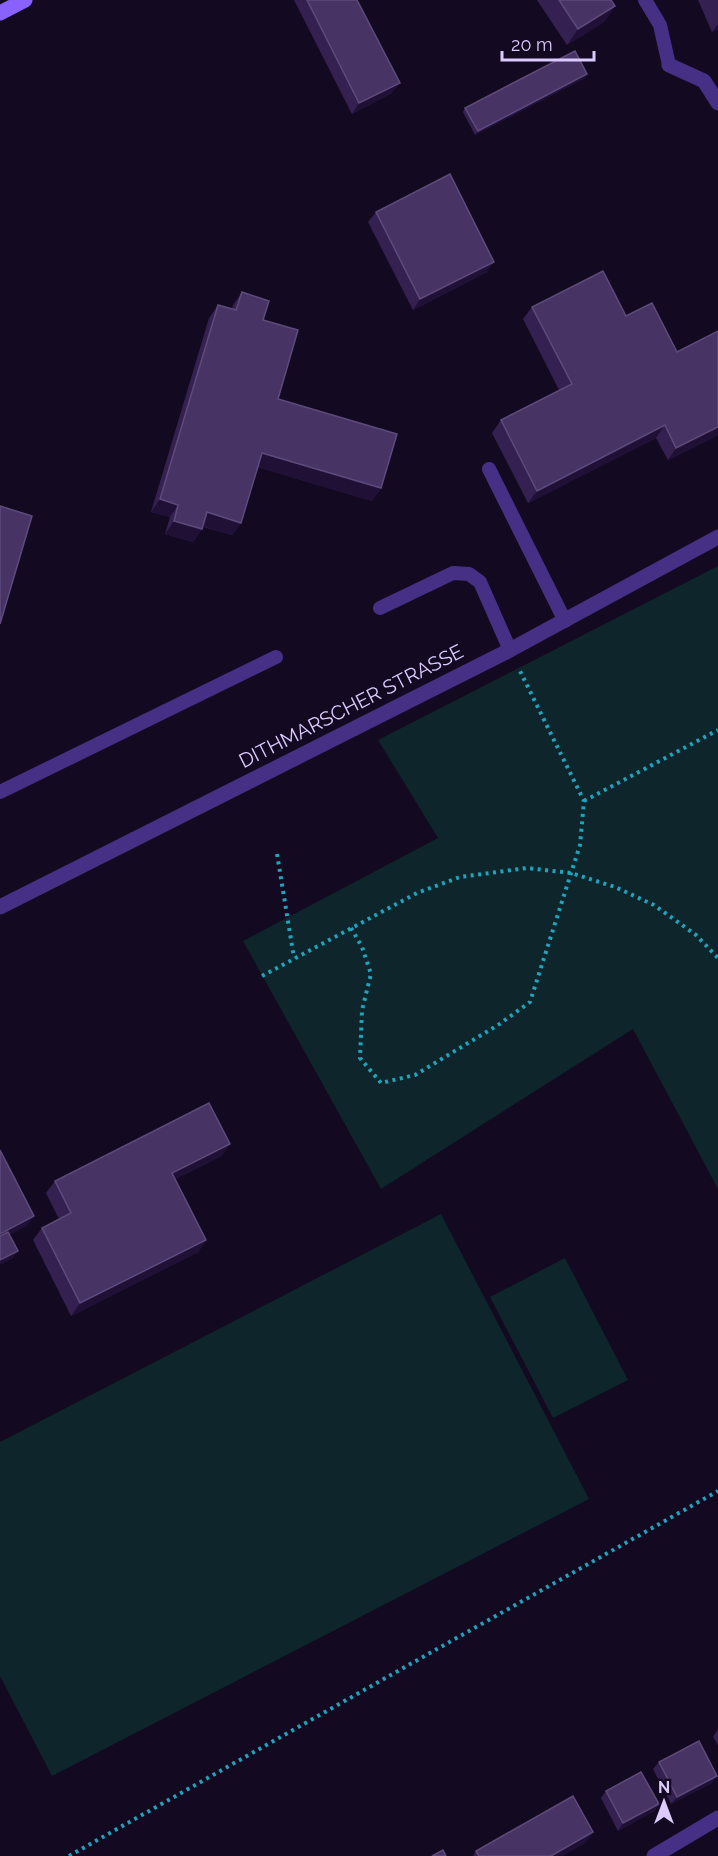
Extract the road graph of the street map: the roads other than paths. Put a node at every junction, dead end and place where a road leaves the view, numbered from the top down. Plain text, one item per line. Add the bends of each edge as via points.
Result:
1 (25, 0) edge
2 (645, 0) edge
3 (0, 13) edge
4 (669, 65) joint
5 (718, 103) edge
6 (489, 470) dead end
7 (718, 537) edge
8 (380, 608) dead end
9 (565, 621) junction
10 (510, 650) junction
11 (276, 657) dead end
12 (0, 792) edge
13 (0, 907) edge
14 (718, 1818) edge
15 (654, 1856) edge

1 - 3 main road
2 - 4 lane via 660,25
4 - 5 street via 704,81
6 - 9 lane
7 - 9 street, DITHMARSCHER STRASSE
8 - 10 lane via 453,573 469,574 480,582
9 - 10 street, DITHMARSCHER STRASSE
10 - 13 street, DITHMARSCHER STRASSE
11 - 12 lane
14 - 15 street

